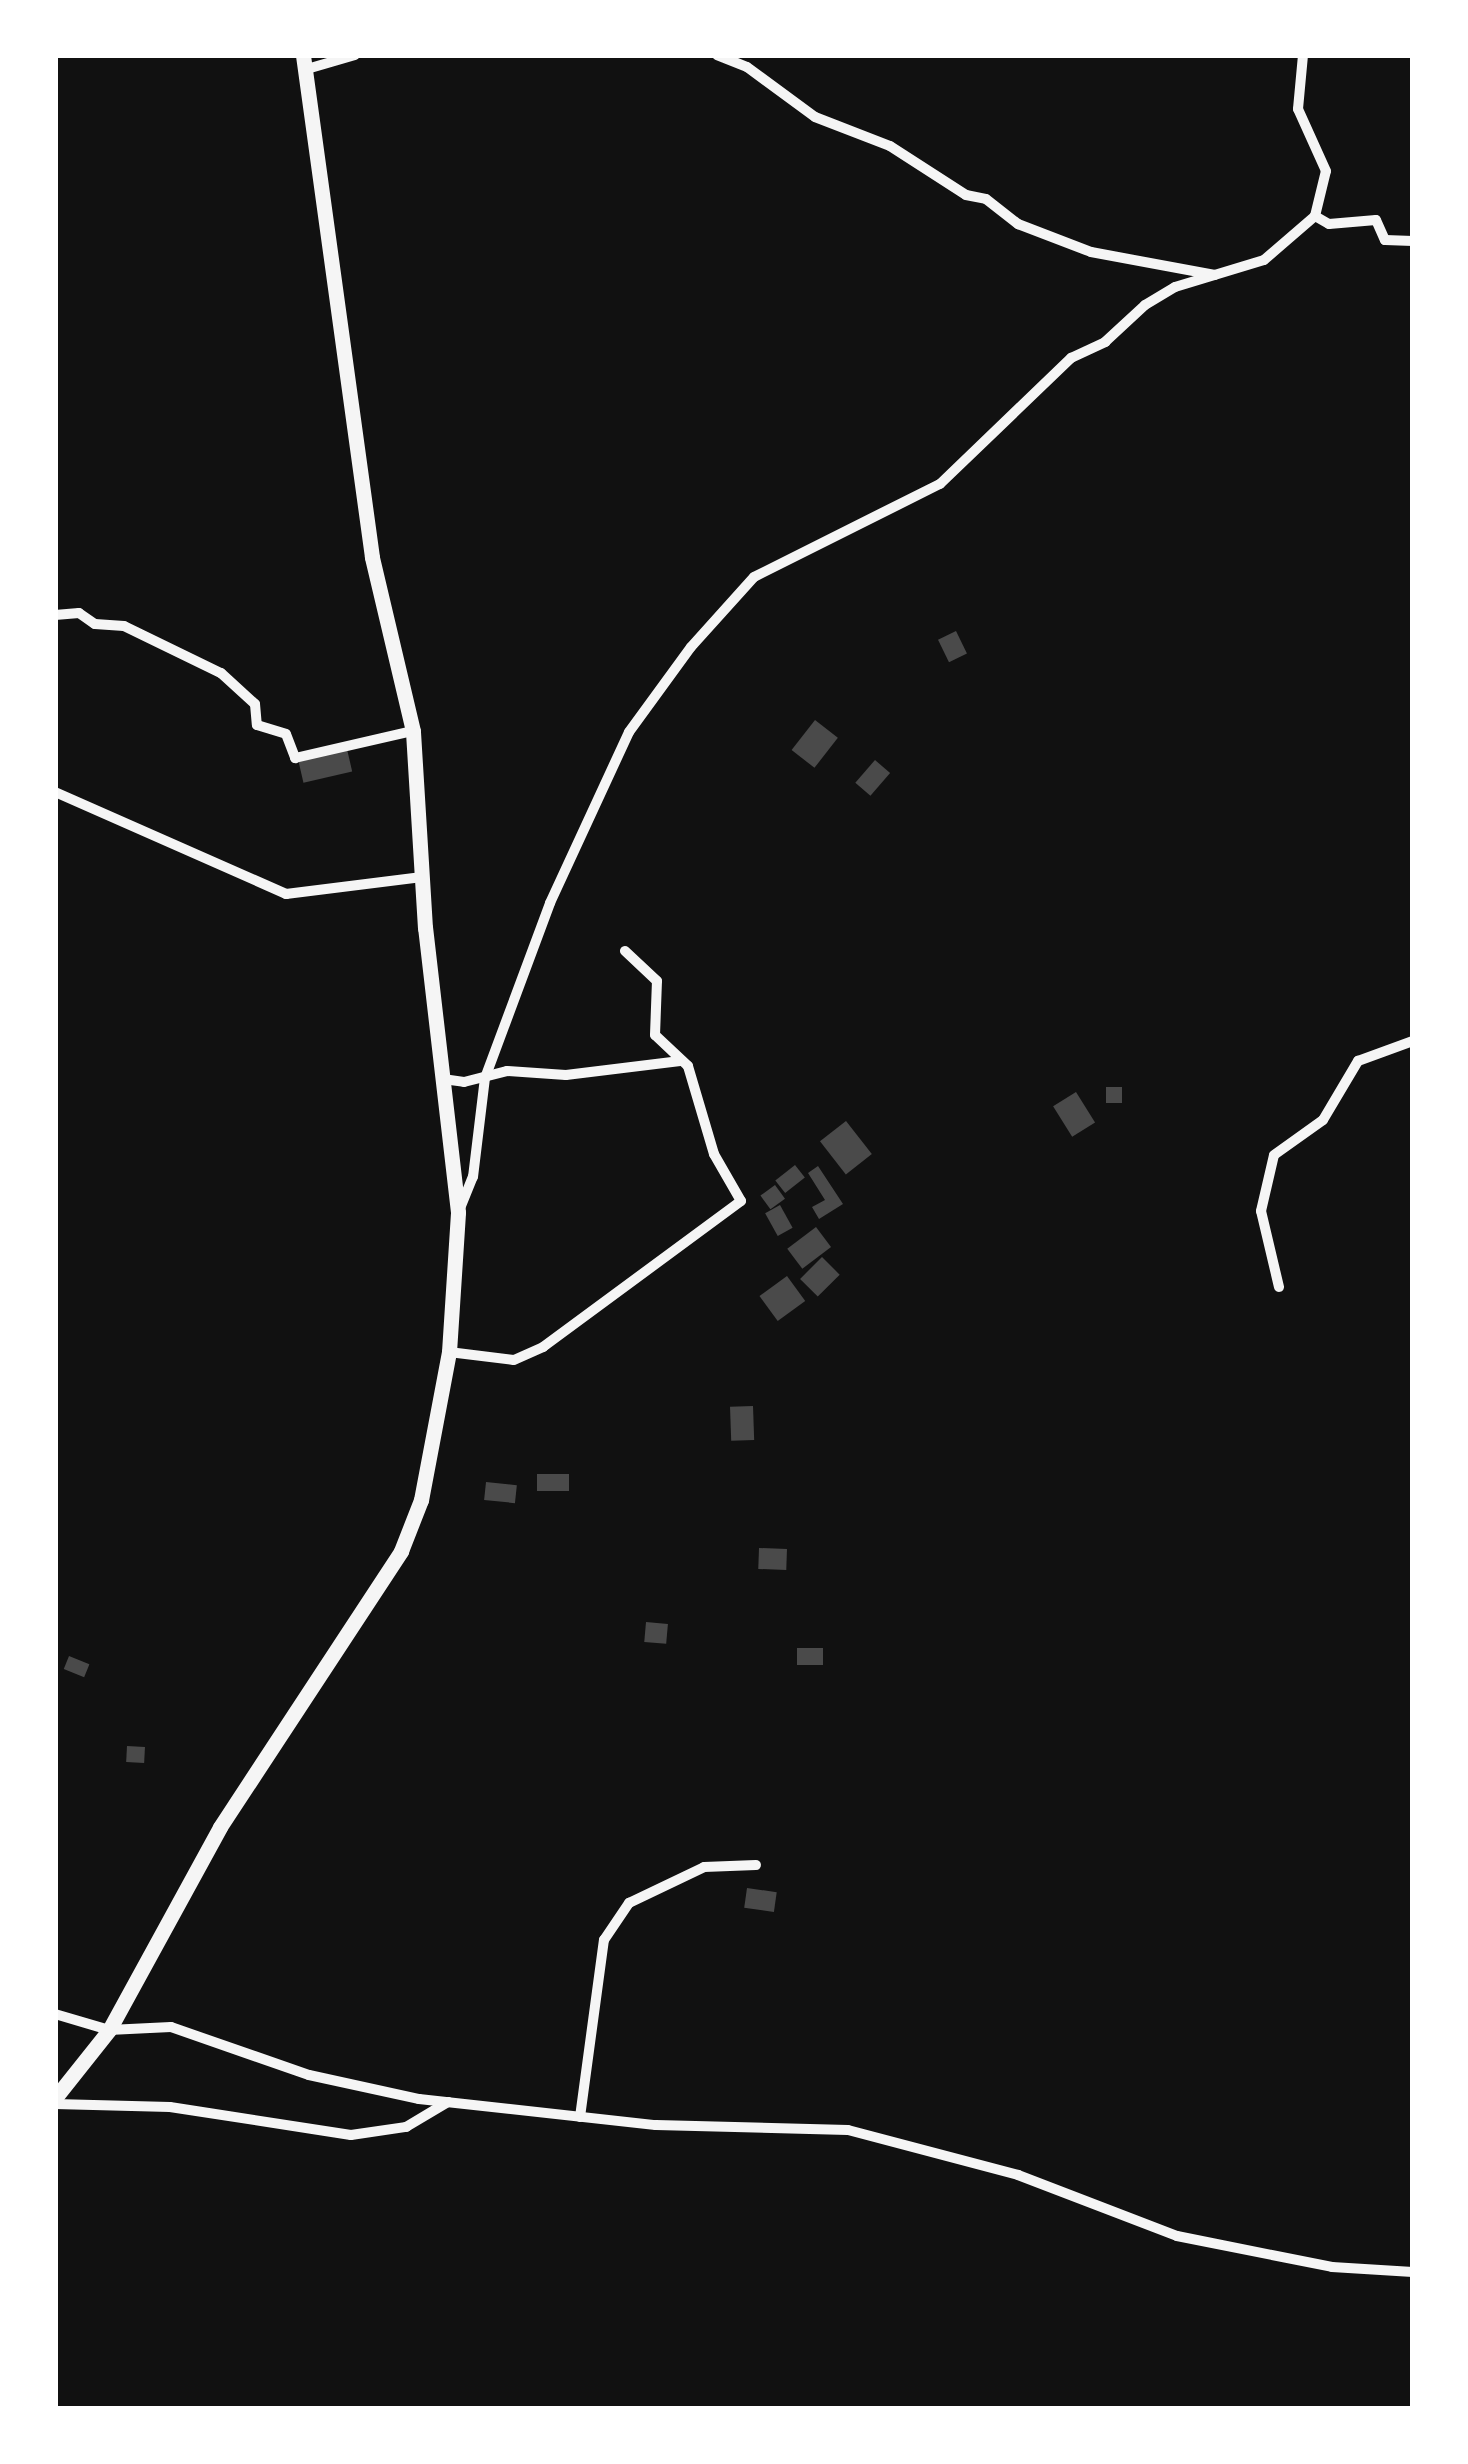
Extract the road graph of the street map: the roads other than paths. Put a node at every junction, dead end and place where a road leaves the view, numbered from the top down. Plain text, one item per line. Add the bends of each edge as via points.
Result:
1 (355, 55) edge
2 (716, 55) edge
3 (1303, 55) edge
4 (305, 62) edge
5 (1315, 216) junction
6 (1413, 241) edge
7 (1216, 275) junction
8 (55, 615) edge
9 (413, 731) junction
10 (55, 792) edge
11 (422, 877) junction
12 (625, 951) dead end
13 (1413, 1041) edge
14 (680, 1062) junction
15 (485, 1078) junction
16 (443, 1079) junction
17 (458, 1212) junction
18 (1280, 1287) dead end
19 (449, 1352) junction
20 (756, 1865) dead end
21 (55, 2014) edge
22 (109, 2030) junction
23 (55, 2101) edge
24 (448, 2102) junction
25 (580, 2117) junction
26 (1413, 2272) edge

1 - 4 street
2 - 7 street via 747,68 816,117 890,146 966,195 986,198 1018,224 1091,252
3 - 5 street via 1298,109 1326,171
4 - 9 street via 372,557
5 - 6 street via 1329,224 1376,220 1385,240
5 - 7 street via 1264,260
7 - 15 street via 1175,287 1105,342 1071,358 940,484 754,577 732,599 630,732 550,903
8 - 9 street via 79,612 95,624 124,626 221,672 254,704 258,725 286,734 295,758
9 - 11 street
10 - 11 street via 286,894
11 - 16 street
12 - 14 street via 657,981 654,1035
13 - 18 street via 1358,1061 1323,1120 1274,1156 1261,1211
14 - 15 street via 566,1075 507,1071
14 - 19 street via 694,1079 722,1175 742,1200 542,1346 514,1360
15 - 16 street
15 - 17 street via 473,1177
16 - 17 street
17 - 19 street
19 - 22 street via 421,1500 401,1551 220,1827
20 - 25 street via 704,1867 630,1903 604,1940
21 - 22 street
22 - 23 street
22 - 24 street via 171,2027 309,2074
23 - 24 street via 170,2107 351,2134 406,2127
24 - 25 street
25 - 26 street via 848,2130 1018,2175 1176,2236 1332,2267

